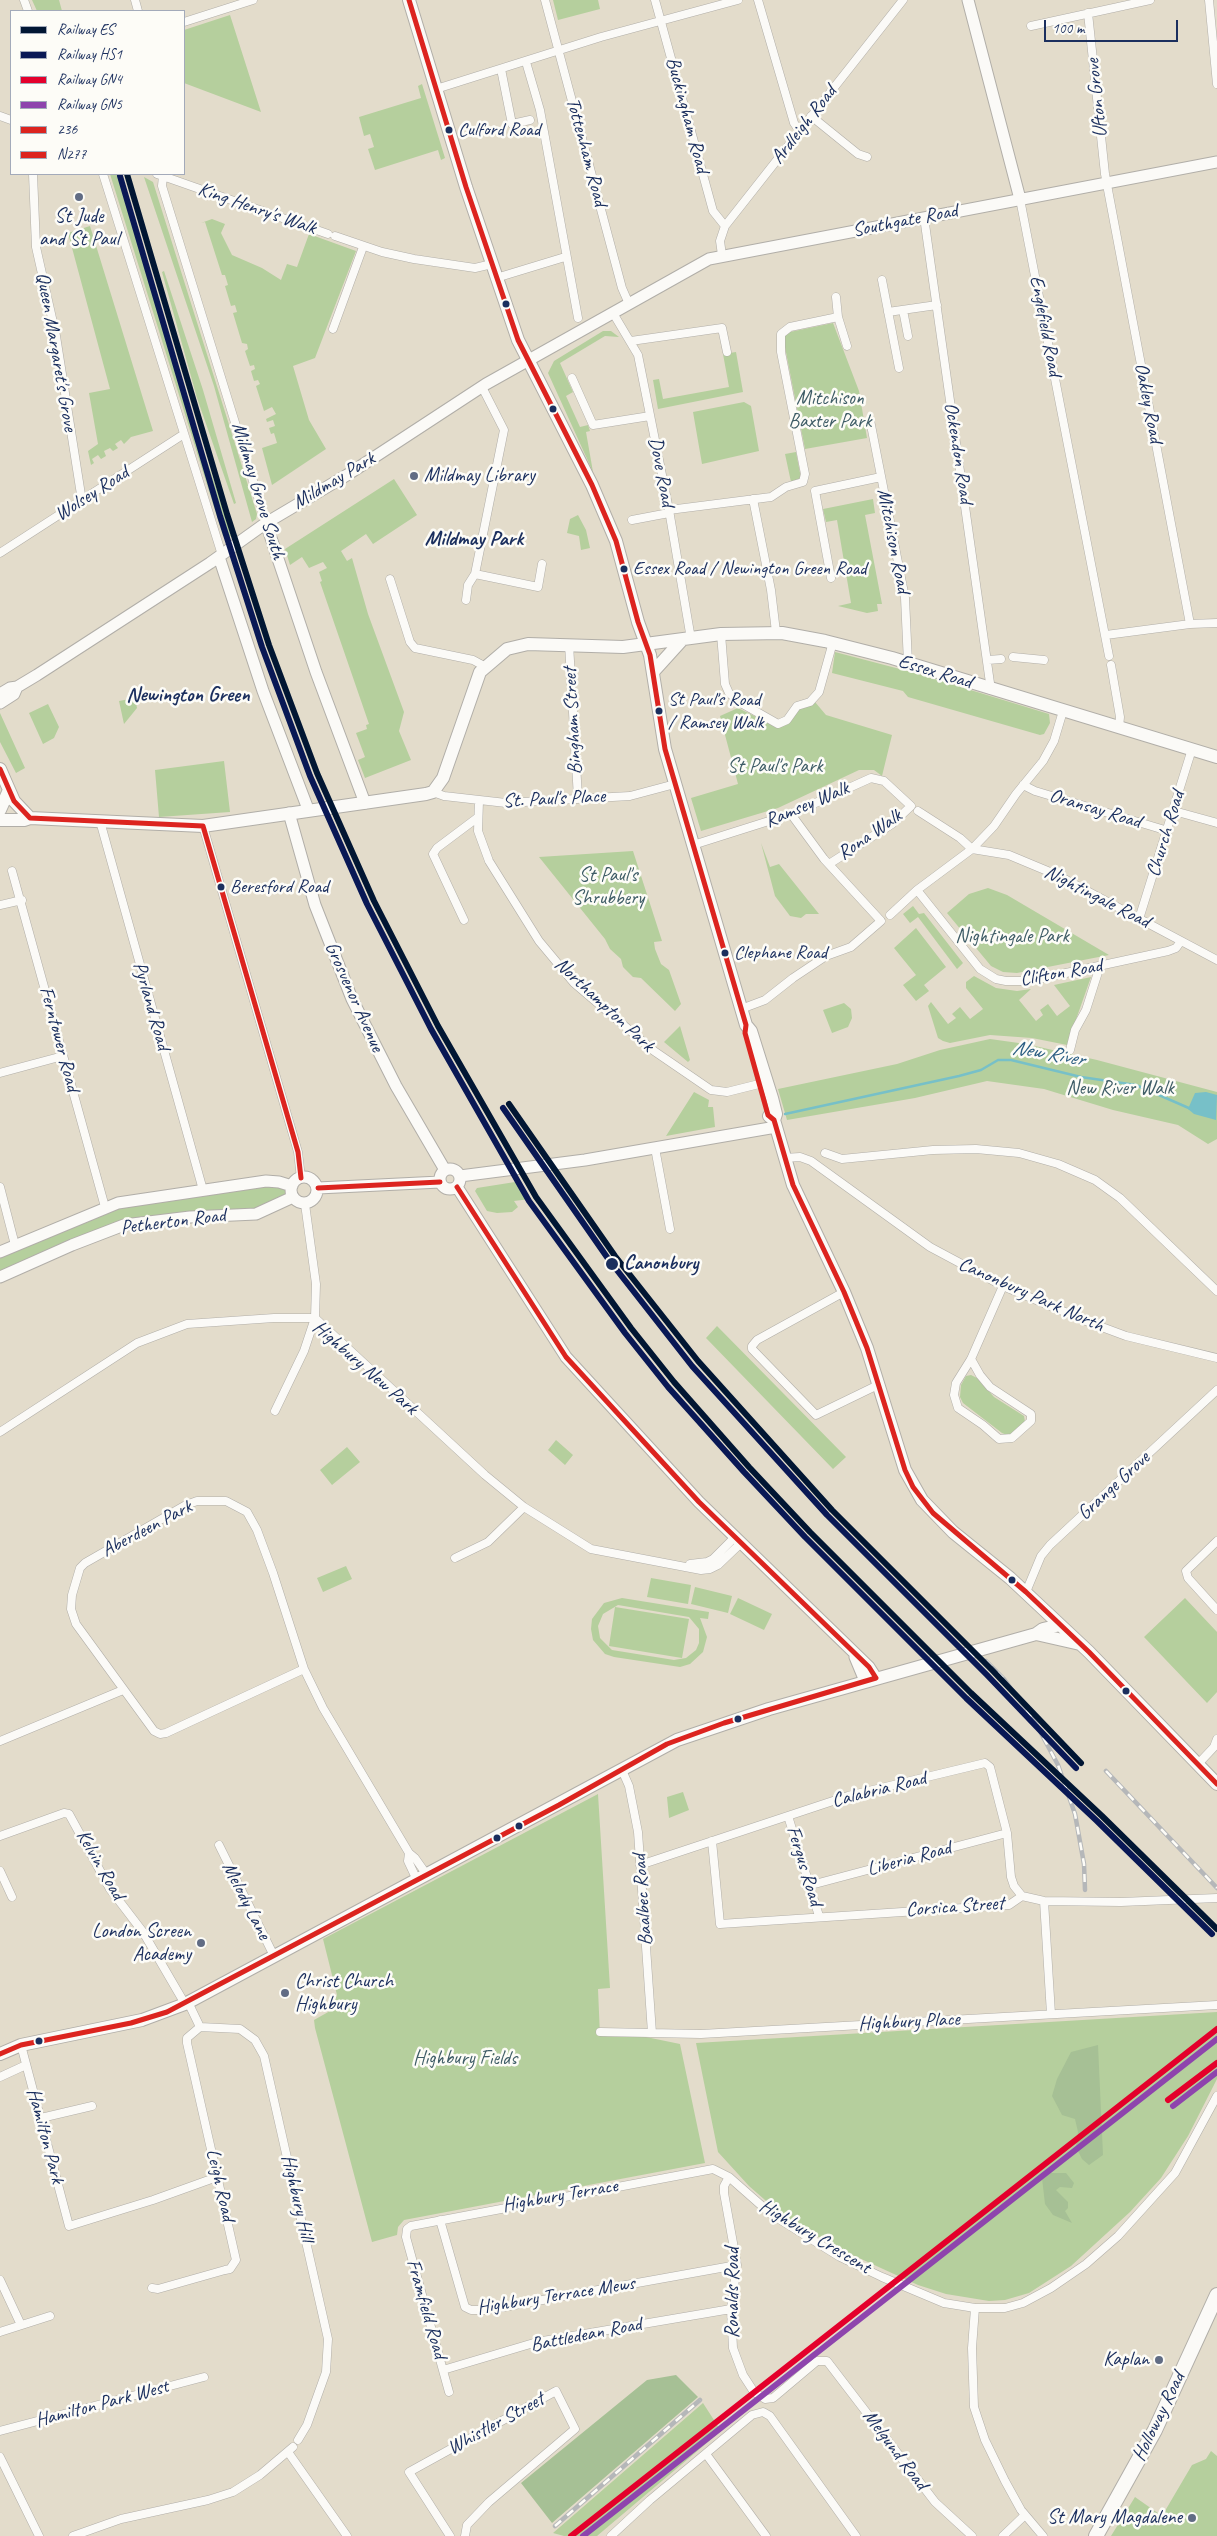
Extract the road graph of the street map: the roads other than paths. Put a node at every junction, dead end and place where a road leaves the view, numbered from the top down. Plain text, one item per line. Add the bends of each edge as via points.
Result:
1 (253, 0) edge
2 (409, 0) edge
3 (545, 0) edge
4 (655, 0) edge
5 (738, 0) edge
6 (758, 0) edge
7 (903, 0) edge
8 (968, 0) edge
9 (1150, 0) edge
10 (1209, 0) edge
11 (1088, 13) junction
12 (185, 22) edge
13 (661, 22) junction
14 (1031, 26) dead end
15 (558, 52) junction
16 (526, 62) junction
17 (501, 69) junction
18 (1217, 84) edge
19 (436, 89) junction
20 (811, 116) junction
21 (530, 120) dead end
22 (512, 124) junction
23 (503, 127) dead end
24 (800, 130) junction
25 (867, 158) dead end
26 (1217, 162) edge
27 (33, 175) edge
28 (103, 175) edge
29 (160, 175) edge
30 (1107, 182) junction
31 (1020, 199) junction
32 (924, 217) junction
33 (725, 226) junction
34 (364, 247) junction
35 (722, 255) junction
36 (566, 257) junction
37 (492, 264) junction
38 (496, 278) junction
39 (882, 280) dead end
40 (836, 297) dead end
41 (629, 304) junction
42 (937, 305) junction
43 (903, 310) junction
44 (888, 312) junction
45 (613, 313) junction
46 (838, 317) junction
47 (578, 318) dead end
48 (333, 329) dead end
49 (908, 336) dead end
50 (631, 341) junction
51 (847, 346) dead end
52 (726, 352) dead end
53 (528, 361) junction
54 (899, 368) dead end
55 (572, 378) dead end
56 (482, 387) junction
57 (650, 416) junction
58 (870, 420) dead end
59 (184, 434) junction
60 (881, 477) junction
61 (754, 500) junction
62 (82, 501) junction
63 (669, 512) junction
64 (632, 520) dead end
65 (262, 526) junction
66 (0, 553) edge
67 (223, 554) junction
68 (542, 564) dead end
69 (475, 574) junction
70 (831, 578) dead end
71 (390, 580) dead end
72 (466, 600) dead end
73 (1217, 623) edge
74 (1190, 624) junction
75 (776, 632) junction
76 (720, 634) junction
77 (1106, 634) junction
78 (686, 640) junction
79 (833, 642) junction
80 (569, 644) junction
81 (647, 644) junction
82 (1109, 656) dead end
83 (1013, 657) dead end
84 (1001, 658) dead end
85 (988, 660) junction
86 (1044, 660) dead end
87 (908, 664) junction
88 (1111, 665) dead end
89 (484, 666) junction
90 (653, 672) junction
91 (17, 687) junction
92 (991, 690) junction
93 (0, 694) edge
94 (0, 704) edge
95 (1063, 711) junction
96 (1119, 727) junction
97 (1192, 749) junction
98 (1217, 757) edge
99 (0, 769) edge
100 (675, 784) junction
101 (1023, 785) junction
102 (9, 790) junction
103 (433, 792) junction
104 (578, 798) junction
105 (479, 801) junction
106 (362, 803) junction
107 (914, 808) junction
108 (314, 809) junction
109 (0, 810) edge
110 (1174, 811) junction
111 (289, 813) junction
112 (792, 814) junction
113 (30, 818) junction
114 (477, 818) junction
115 (0, 820) edge
116 (100, 821) junction
117 (1217, 823) edge
118 (203, 826) junction
119 (1168, 831) junction
120 (693, 846) junction
121 (972, 849) junction
122 (829, 864) junction
123 (12, 871) dead end
124 (917, 890) junction
125 (22, 900) junction
126 (0, 905) edge
127 (890, 914) dead end
128 (1140, 919) junction
129 (464, 920) dead end
130 (1181, 941) junction
131 (1217, 960) edge
132 (1100, 966) junction
133 (741, 1009) junction
134 (746, 1025) junction
135 (1070, 1050) dead end
136 (63, 1056) junction
137 (0, 1073) edge
138 (760, 1084) junction
139 (775, 1124) junction
140 (655, 1148) junction
141 (825, 1153) dead end
142 (784, 1158) junction
143 (445, 1170) junction
144 (301, 1178) junction
145 (440, 1182) junction
146 (458, 1182) junction
147 (0, 1187) edge
148 (318, 1188) junction
149 (203, 1190) junction
150 (292, 1191) junction
151 (305, 1204) junction
152 (105, 1207) junction
153 (670, 1229) dead end
154 (15, 1245) junction
155 (0, 1252) edge
156 (0, 1277) edge
157 (1003, 1286) junction
158 (1217, 1291) edge
159 (844, 1292) junction
160 (315, 1318) junction
161 (1217, 1358) edge
162 (971, 1359) junction
163 (880, 1384) junction
164 (1217, 1390) edge
165 (275, 1411) dead end
166 (0, 1432) edge
167 (524, 1507) junction
168 (737, 1541) junction
169 (1217, 1542) edge
170 (455, 1558) dead end
171 (1026, 1592) junction
172 (1217, 1610) edge
173 (1060, 1625) junction
174 (1036, 1634) junction
175 (1080, 1644) junction
176 (304, 1669) junction
177 (870, 1679) junction
178 (123, 1690) junction
179 (1216, 1740) edge
180 (0, 1741) edge
181 (1199, 1763) junction
182 (622, 1770) junction
183 (1217, 1784) edge
184 (788, 1816) junction
185 (1007, 1833) junction
186 (0, 1836) edge
187 (712, 1841) junction
188 (219, 1845) dead end
189 (640, 1865) junction
190 (0, 1872) edge
191 (422, 1878) junction
192 (811, 1885) junction
193 (1022, 1896) junction
194 (12, 1897) dead end
195 (1213, 1898) edge
196 (1044, 1901) junction
197 (819, 1916) junction
198 (274, 1956) junction
199 (186, 2003) junction
200 (1217, 2005) edge
201 (1051, 2014) junction
202 (200, 2027) junction
203 (600, 2032) dead end
204 (652, 2033) junction
205 (21, 2045) junction
206 (0, 2054) edge
207 (26, 2064) junction
208 (0, 2077) edge
209 (1217, 2096) edge
210 (92, 2106) dead end
211 (40, 2118) junction
212 (712, 2169) joint
213 (217, 2177) junction
214 (728, 2177) junction
215 (440, 2220) junction
216 (409, 2226) joint
217 (737, 2266) junction
218 (0, 2280) edge
219 (152, 2288) dead end
220 (1216, 2298) edge
221 (975, 2308) junction
222 (731, 2309) junction
223 (50, 2316) dead end
224 (21, 2325) junction
225 (0, 2332) edge
226 (822, 2360) joint
227 (443, 2370) junction
228 (204, 2377) dead end
229 (449, 2392) dead end
230 (0, 2431) edge
231 (298, 2440) dead end
232 (706, 2454) junction
233 (0, 2457) edge
234 (1025, 2515) junction
235 (39, 2536) edge
236 (73, 2536) edge
237 (346, 2536) edge
238 (450, 2536) edge
239 (466, 2536) edge
240 (611, 2536) edge
241 (766, 2536) edge
242 (856, 2536) edge
243 (972, 2536) edge
244 (1003, 2536) edge
245 (1043, 2536) edge
246 (1096, 2536) edge

1 - 12 street
2 - 19 main road
3 - 15 street, Tottenham Road
4 - 13 street, Buckingham Road
5 - 13 street
6 - 24 street via 794,123
7 - 20 street, Ardleigh Road
8 - 31 street, Englefield Road
9 - 11 street
10 - 18 street
11 - 14 street
11 - 30 street, Ufton Grove
13 - 15 street
13 - 33 street, Buckingham Road via 713,211
15 - 16 street
15 - 41 street, Tottenham Road
16 - 17 street
16 - 36 street via 540,110
17 - 19 street
17 - 22 street
19 - 37 main road
20 - 24 street, Ardleigh Road
20 - 25 street
21 - 22 street
22 - 23 street
24 - 33 street, Ardleigh Road
26 - 30 street, Southgate Road
27 - 62 street, Queen Margaret's Grove via 36,247 56,336
28 - 59 street
29 - 34 street, King Henry's Walk
29 - 65 street, Mildmay Grove South via 224,379
30 - 31 street, Southgate Road
30 - 74 street, Oakley Road
31 - 32 street, Southgate Road
31 - 77 street, Englefield Road
32 - 35 street, Southgate Road
32 - 42 street, Ockendon Road
33 - 35 street, Ardleigh Road via 720,241
34 - 37 street, King Henry's Walk via 469,268
34 - 48 street
35 - 41 street, Southgate Road via 697,264
36 - 38 street
36 - 47 street
37 - 38 main road
38 - 53 main road
39 - 44 street
40 - 46 street
41 - 45 street, Southgate Road
42 - 43 street
42 - 85 street, Ockendon Road
43 - 44 street
43 - 49 street
44 - 54 street
45 - 50 street, Dove Road
45 - 53 street, Southgate Road
46 - 51 street
46 - 61 street via 790,327 781,334 781,352 805,478 800,484 786,487 771,497
50 - 52 street via 722,328
50 - 57 street, Dove Road via 638,355
53 - 56 street, Mildmay Park
53 - 81 main road via 612,529
55 - 57 street via 593,426
56 - 65 street, Mildmay Park
56 - 69 street via 504,430
57 - 63 street, Dove Road
58 - 60 street, Mitchison Road
59 - 62 street, Wolsey Road
59 - 67 street
60 - 70 street via 815,491
60 - 87 street, Mitchison Road via 905,598
61 - 63 street
61 - 75 street
62 - 66 street, Wolsey Road
63 - 64 street
63 - 78 street, Dove Road
65 - 67 street, Mildmay Park
65 - 106 street, Mildmay Grove South
67 - 91 street, Mildmay Park
67 - 108 street via 263,691
68 - 69 street via 538,587
69 - 72 street via 468,585
71 - 89 street via 410,642 415,648 473,660
73 - 74 street
74 - 77 street
75 - 76 main road, Essex Road
75 - 79 main road, Essex Road
76 - 78 main road, Essex Road
76 - 79 street via 725,684 730,696 778,724 819,692
77 - 82 street, Englefield Road
78 - 81 main road, Essex Road
78 - 90 main road
79 - 87 main road, Essex Road
80 - 81 main road, Essex Road via 623,647
80 - 89 main road, Essex Road via 514,646
80 - 104 street, Bingham Street
81 - 90 main road
83 - 86 street
84 - 85 street
85 - 92 street, Ockendon Road
87 - 92 main road, Essex Road
88 - 96 street
89 - 103 main road via 473,688 443,778
90 - 100 main road via 660,727
91 - 93 street, Mildmay Park
91 - 94 street, Mildmay Park via 14,694
92 - 95 main road, Essex Road
95 - 96 main road, Essex Road
95 - 101 street via 1054,741 1043,761
96 - 97 main road, Essex Road
97 - 98 main road, Essex Road
97 - 110 street, Church Road
99 - 102 main road
100 - 104 street, St. Paul's Place via 630,796
100 - 120 main road
101 - 119 street, Oransay Road
101 - 121 street via 994,826
102 - 109 main road
102 - 113 main road via 17,806
103 - 105 street, St. Paul's Place
103 - 106 main road
104 - 105 street, St. Paul's Place via 506,803
105 - 114 street, Northampton Park
106 - 108 main road
107 - 112 street, Ramsey Walk via 884,781 871,778
107 - 121 street, Ramsey Walk
107 - 122 street, Rona Walk
108 - 111 main road
110 - 117 street
110 - 119 street, Church Road
111 - 118 main road
111 - 143 street, Grosvenor Avenue via 315,905 352,999 396,1086
112 - 120 street, Ramsey Walk
112 - 122 street
113 - 115 main road
113 - 116 main road
114 - 129 street via 437,848 434,854
114 - 138 street, Northampton Park via 484,851 494,871 539,941 574,983 654,1051 711,1090 727,1092
116 - 118 main road
116 - 149 street, Pyrland Road
118 - 144 street via 298,1152
119 - 128 street, Church Road
120 - 133 main road
121 - 124 street
121 - 128 street, Nightingale Road via 992,851 1024,861
122 - 133 street via 881,921 851,947 826,956 765,1000
123 - 125 street, Ferntower Road
124 - 127 street
124 - 132 street, Clifton Road via 975,963 996,979 1029,981
125 - 126 street
125 - 136 street, Ferntower Road
128 - 130 street, Nightingale Road
130 - 131 street, Nightingale Road
130 - 132 street, Clifton Road via 1171,950
132 - 135 street
133 - 134 main road
134 - 138 main road via 745,1033
134 - 139 main road via 751,1031 772,1098
136 - 137 street
136 - 152 street, Ferntower Road
138 - 139 main road via 768,1115
139 - 140 street
139 - 142 main road
140 - 146 street via 514,1169
140 - 153 street
141 - 158 street via 842,1159 976,1149 1019,1153 1058,1164 1095,1180 1120,1198
142 - 157 street, Canonbury Park North via 800,1157 811,1161 930,1247
142 - 159 main road
143 - 145 street
143 - 146 street via 454,1170
144 - 148 street via 312,1179
144 - 150 street, Petherton Road
145 - 146 street via 447,1189
145 - 148 street
146 - 168 street via 566,1357
147 - 154 street
148 - 151 street via 315,1199
149 - 150 street, Petherton Road via 271,1181
149 - 152 street, Petherton Road
150 - 151 street, Petherton Road via 300,1203
150 - 156 street, Petherton Road via 256,1214 124,1225
151 - 160 street via 316,1284
152 - 154 street, Petherton Road
154 - 155 street, Petherton Road
157 - 161 street, Canonbury Park North via 1117,1332
157 - 162 street
159 - 163 main road
159 - 163 street via 757,1340 752,1346 754,1353 816,1415
160 - 165 street via 304,1351
160 - 166 street, Highbury New Park via 187,1324 137,1343
160 - 167 street, Highbury New Park via 483,1474
162 - 162 street via 990,1387 1031,1414 1031,1421 1012,1438 999,1439 984,1424 958,1408 954,1395 956,1383
163 - 171 main road via 905,1470 922,1500 953,1532
164 - 171 street, Grange Grove via 1050,1545 1041,1556
167 - 168 street, Highbury New Park via 591,1549 701,1570 710,1569
167 - 170 street via 488,1542
168 - 177 street via 869,1666
169 - 172 street via 1186,1571 1188,1578
171 - 173 main road
173 - 174 main road
173 - 175 main road
174 - 175 main road
174 - 177 main road
175 - 181 main road
176 - 178 street, Aberdeen Park via 166,1734 154,1731
176 - 178 street, Aberdeen Park via 251,1517 226,1500 197,1501 80,1568 72,1595 71,1609 76,1624
176 - 191 street, Aberdeen Park via 323,1708 409,1853 408,1861
177 - 182 main road via 677,1740
178 - 180 street
179 - 181 street via 1214,1747
181 - 183 main road
182 - 189 street, Baalbec Road via 632,1801
182 - 191 main road
184 - 185 street, Calabria Road via 848,1796 985,1763 990,1767
184 - 187 street, Calabria Road
184 - 192 street, Fergus Road
185 - 192 street, Liberia Road
185 - 193 street, Calabria Road via 1011,1877
186 - 199 street, Kelvin Road via 69,1814 110,1889 144,1932
187 - 189 street, Calabria Road
187 - 197 street, Corsica Street via 720,1924
188 - 198 street, Melody Lane
189 - 204 street, Baalbec Road
190 - 194 street
191 - 198 main road
192 - 197 street, Fergus Road
193 - 196 street, Corsica Street
193 - 197 street, Corsica Street via 1009,1905
195 - 196 street, Corsica Street
196 - 201 street
198 - 199 main road
199 - 202 street
199 - 205 main road via 131,2023
200 - 201 street, Highbury Place
201 - 204 street, Highbury Place via 701,2034
202 - 213 street, Leigh Road via 187,2038 186,2043
202 - 231 street, Highbury Hill via 240,2029 255,2040 264,2056 328,2339 326,2372 308,2425
203 - 204 street, Highbury Place
205 - 206 main road
205 - 207 street, Hamilton Park
207 - 208 street
207 - 211 street, Hamilton Park
209 - 221 street, Highbury Crescent via 1175,2174 1102,2250 1070,2276 1037,2296 1005,2308
210 - 211 street
211 - 213 street, Hamilton Park via 69,2226
212 - 214 street, Highbury Crescent
212 - 215 street, Highbury Terrace
213 - 219 street, Leigh Road via 236,2255 234,2265 158,2289
214 - 217 street, Ronalds Road via 724,2186
214 - 221 street, Highbury Crescent via 771,2214 840,2257 944,2303
215 - 216 street, Highbury Terrace
215 - 217 street, Highbury Terrace Mews via 466,2307 471,2310 487,2310
216 - 227 street, Framfield Road via 406,2237
217 - 222 street, Ronalds Road
218 - 224 street
220 - 246 highway, Holloway Road via 1155,2430
221 - 234 street via 972,2348 974,2407 985,2440
222 - 226 street, Ronalds Road via 733,2348 740,2368 754,2392 765,2399 773,2398
222 - 227 street, Battledean Road via 537,2342
223 - 224 street
224 - 225 street
226 - 243 street, Melgund Road via 833,2369 935,2502
227 - 229 street, Framfield Road
228 - 230 street, Hamilton Park West
232 - 240 street
232 - 241 street
232 - 242 street via 752,2415 763,2412 770,2416
233 - 235 street
234 - 244 street
234 - 245 street
236 - 237 street via 122,2519 233,2492 260,2475 290,2449
238 - 239 street, Whistler Street via 408,2472 556,2391 575,2429 489,2502 467,2525

